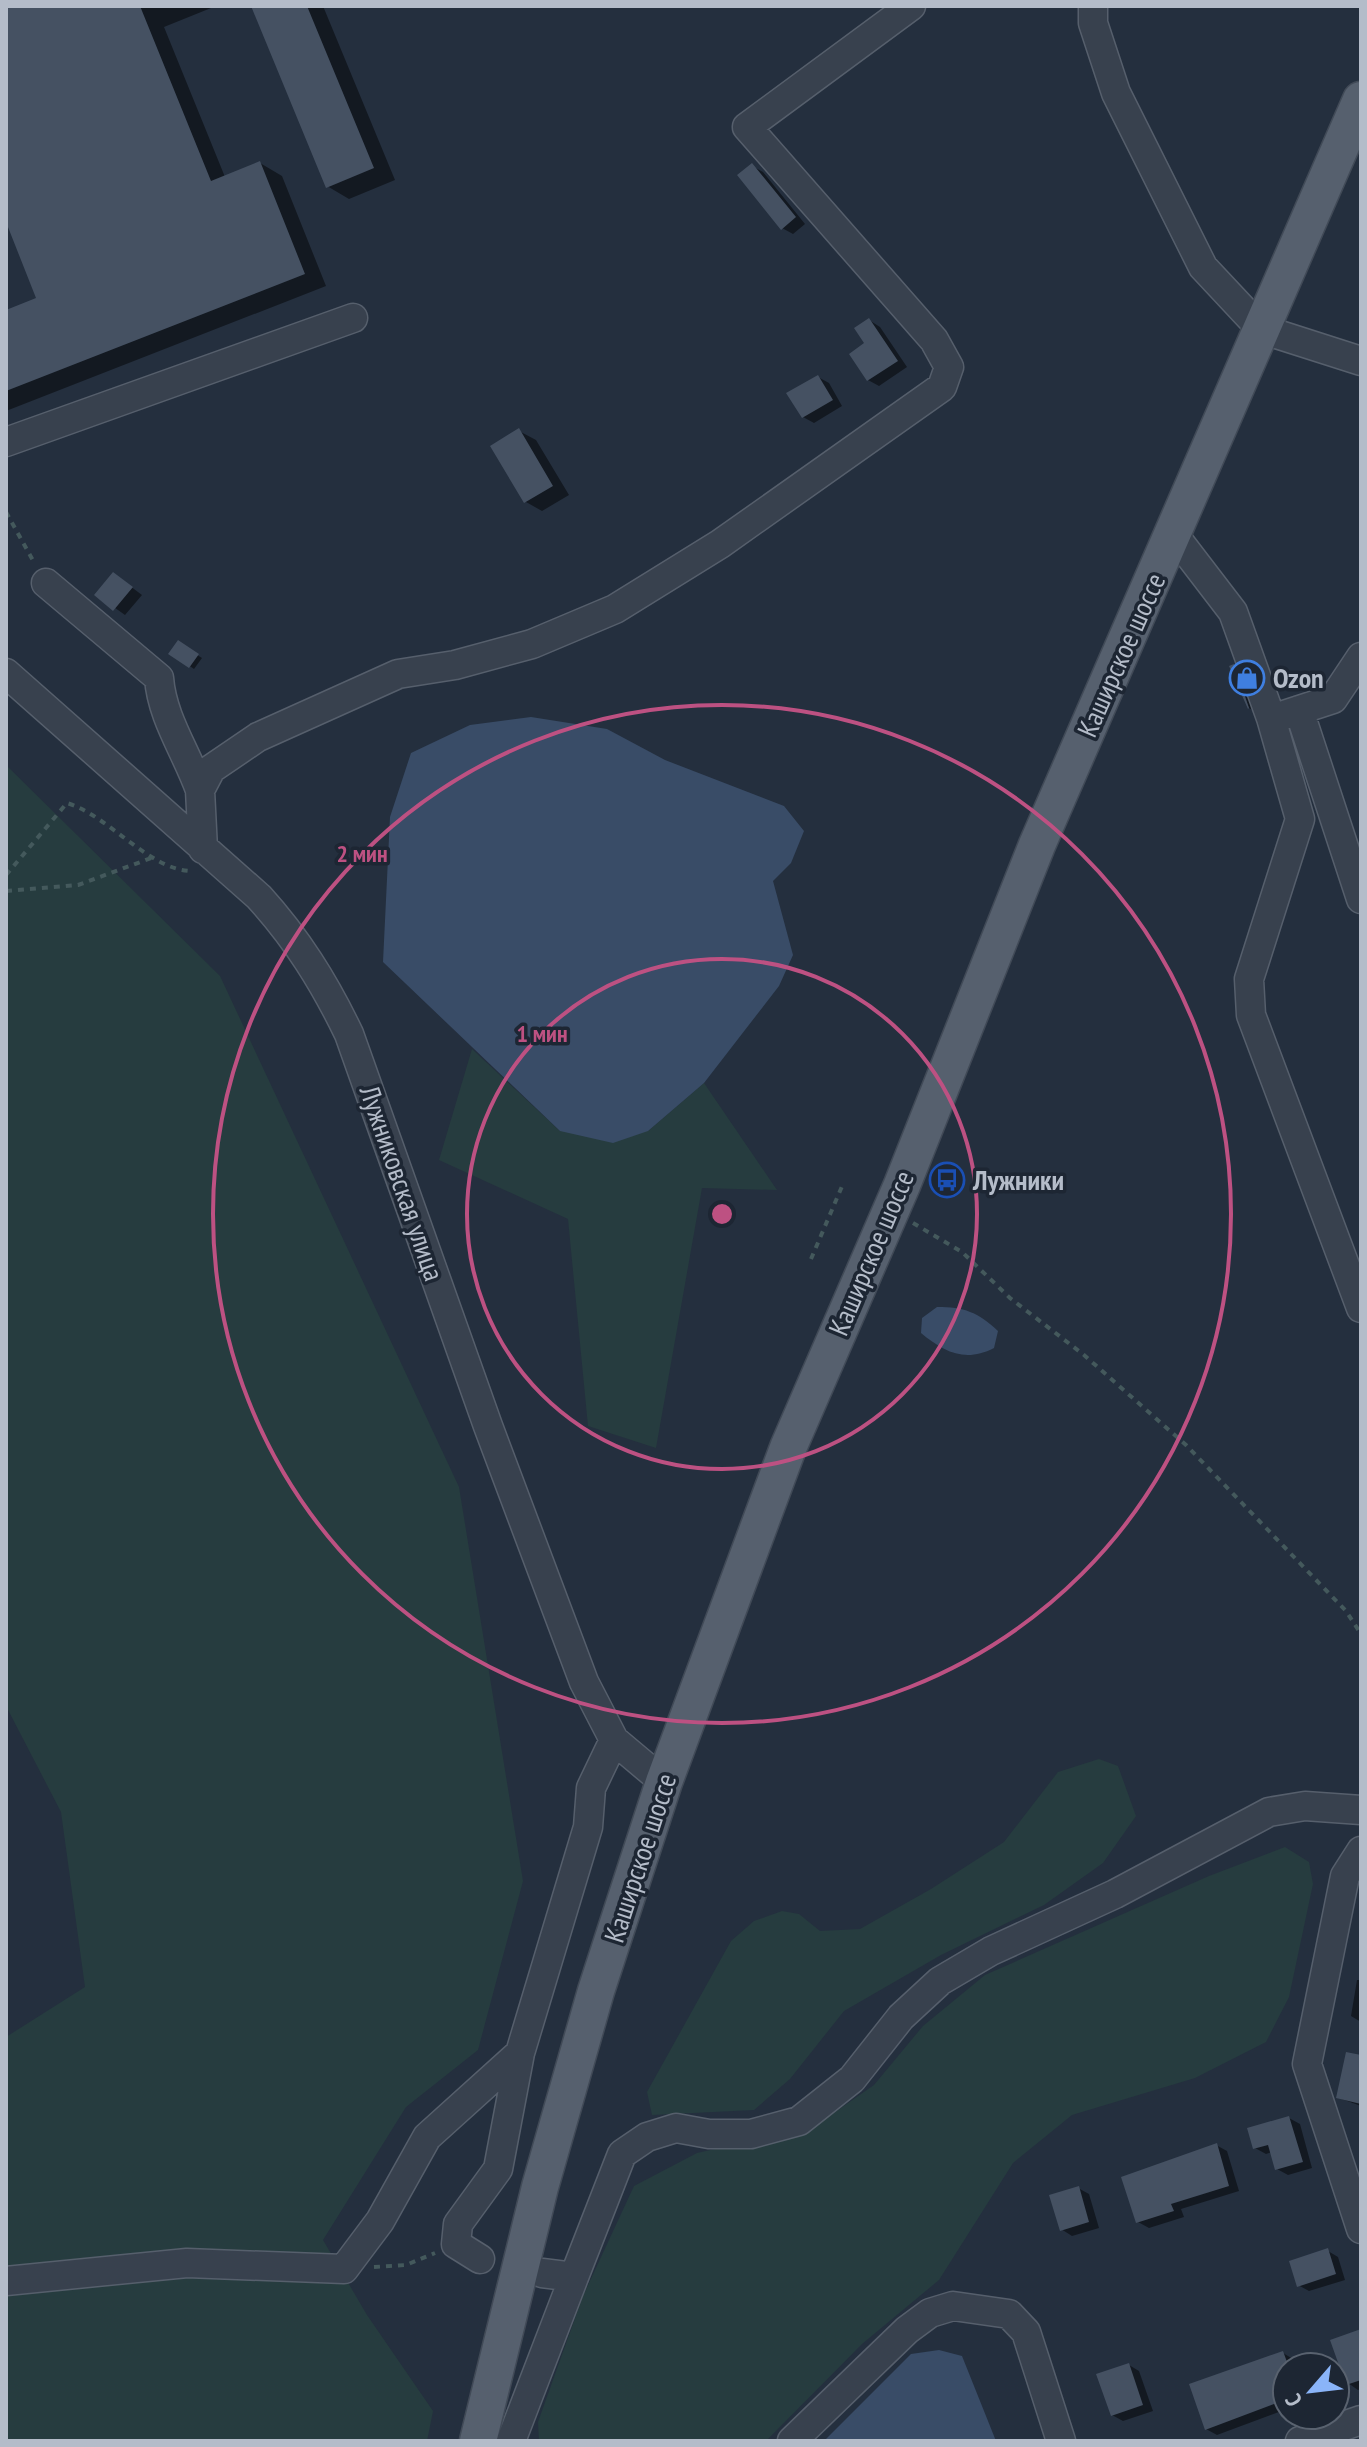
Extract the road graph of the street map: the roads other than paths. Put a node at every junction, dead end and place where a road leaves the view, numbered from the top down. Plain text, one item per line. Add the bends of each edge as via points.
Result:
1 (911, 6) edge
2 (1089, 12) edge
3 (1361, 100) edge
4 (353, 318) dead end
5 (1261, 329) junction
6 (1361, 361) edge
7 (6, 442) edge
8 (1174, 535) junction
9 (46, 583) road end
10 (1361, 657) edge
11 (6, 673) edge
12 (1361, 692) edge
13 (1333, 699) junction
14 (1299, 710) junction
15 (1271, 718) junction
16 (200, 790) junction
17 (212, 858) junction
18 (1361, 899) edge
19 (1361, 1308) edge
20 (614, 1740) junction
21 (664, 1782) junction
22 (1361, 1810) edge
23 (1361, 1851) edge
24 (520, 2053) junction
25 (1361, 2229) edge
26 (480, 2259) dead end
27 (542, 2273) dead end
28 (574, 2277) junction
29 (6, 2281) edge
30 (1361, 2420) edge
31 (478, 2441) edge
32 (511, 2441) edge
33 (792, 2441) edge
34 (1061, 2441) edge
35 (1300, 2441) edge

1 - 16 street via 747,127 934,340 949,367 942,387 720,544 615,609 532,644 398,674 347,694 258,737 211,769
2 - 5 street via 1116,93 1203,267
3 - 5 main road, Каширское шоссе
4 - 7 street
5 - 6 street
5 - 8 main road, Каширское шоссе
8 - 15 street via 1233,612
8 - 21 main road, Каширское шоссе via 1037,845 902,1185 788,1448
9 - 16 street via 159,678 161,706
10 - 13 street
11 - 17 street, Лужниковская улица
12 - 13 street
13 - 14 street
14 - 15 street
14 - 18 street
15 - 19 street via 1300,819 1249,979 1251,1015
16 - 17 street
17 - 20 street, Лужниковская улица via 290,931 323,980 349,1034 530,1540 584,1682
20 - 21 street, Лужниковская улица
20 - 24 street via 591,1788 588,1827
21 - 31 main road, Каширское шоссе via 544,2172
22 - 28 street via 1305,1806 1269,1812 1115,1894 991,1951 940,1981 901,2017 852,2079 799,2121 751,2134 676,2128 647,2137 622,2154
23 - 25 street via 1345,1876 1307,2064
24 - 26 street via 498,2169 458,2224 456,2244
24 - 29 street via 427,2137 380,2221 344,2269 187,2263
27 - 28 street
28 - 32 street
30 - 35 street
33 - 34 street via 897,2338 930,2313 953,2306 1009,2314 1026,2332

